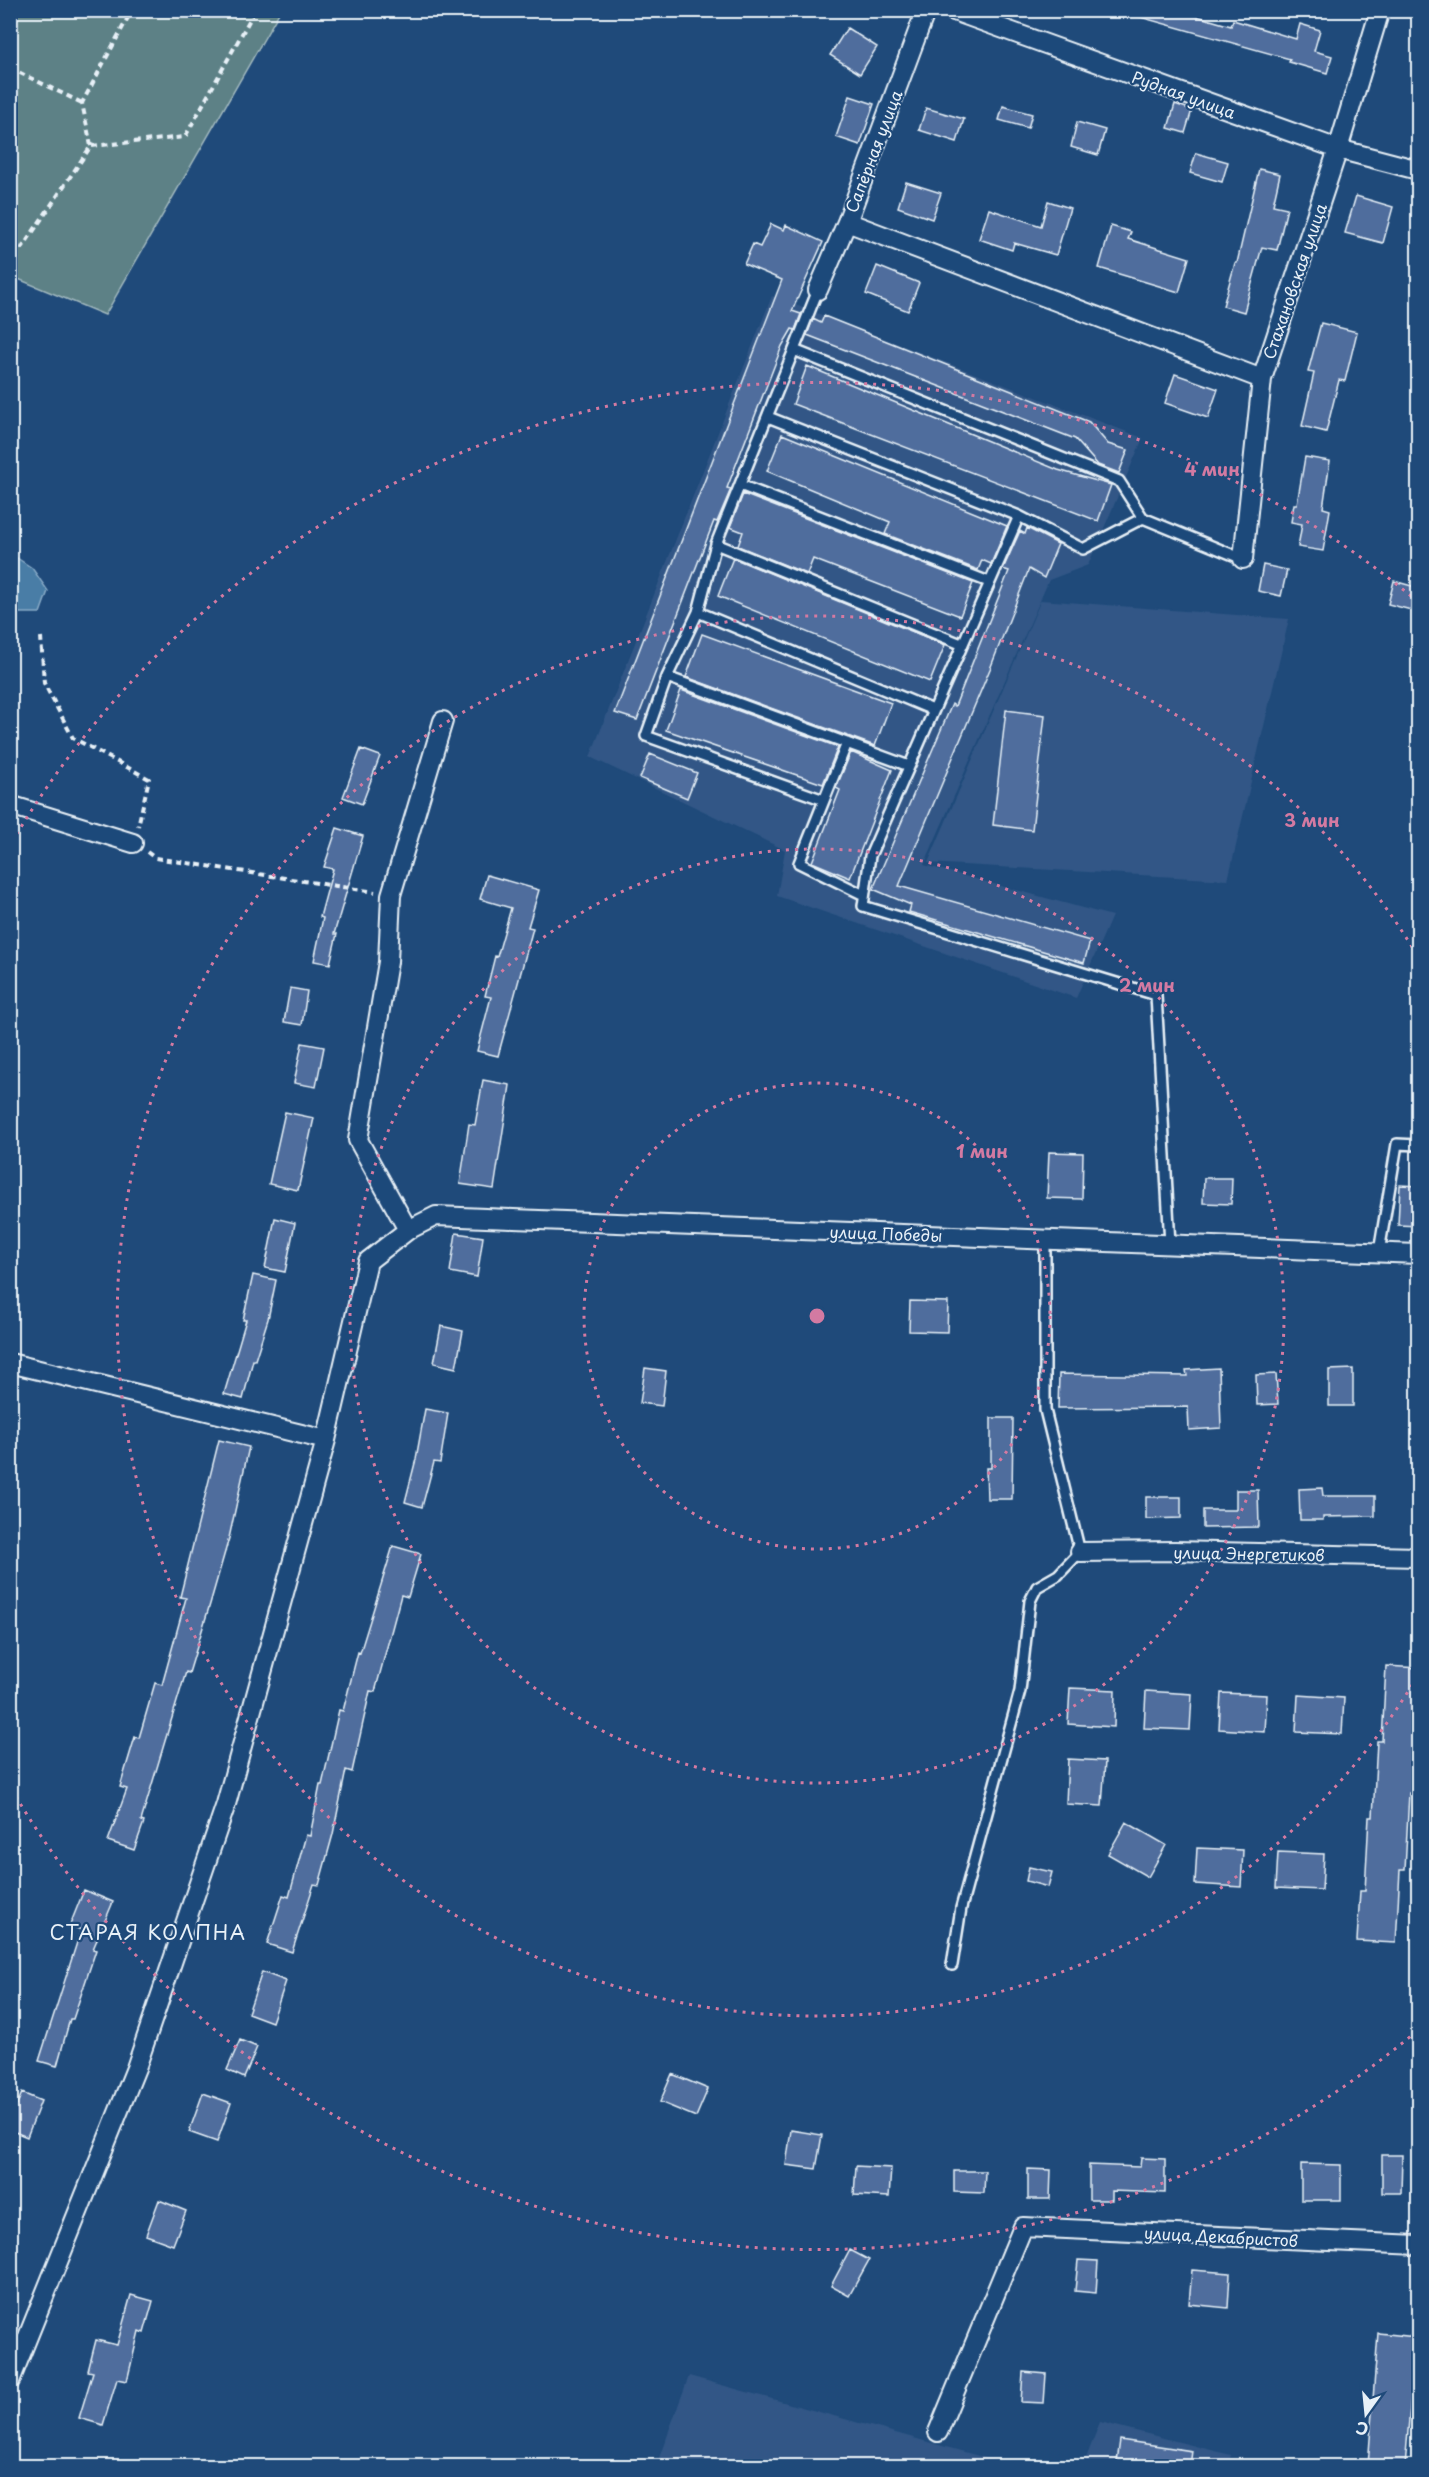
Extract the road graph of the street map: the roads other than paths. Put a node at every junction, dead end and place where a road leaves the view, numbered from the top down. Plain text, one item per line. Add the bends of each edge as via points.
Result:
1 (926, 10) edge
2 (951, 10) edge
3 (1380, 10) edge
4 (1338, 149) junction
5 (1419, 170) edge
6 (847, 222) junction
7 (818, 290) joint
8 (794, 350) junction
9 (1262, 379) junction
10 (768, 417) junction
11 (740, 485) junction
12 (1019, 516) junction
13 (1143, 518) junction
14 (716, 544) junction
15 (1243, 559) joint
16 (989, 582) junction
17 (698, 612) junction
18 (961, 644) junction
19 (667, 677) junction
20 (933, 710) junction
21 (443, 721) dead end
22 (847, 743) junction
23 (909, 766) junction
24 (824, 800) junction
25 (10, 805) edge
26 (133, 843) road end
27 (864, 896) junction
28 (1419, 1145) edge
29 (408, 1230) junction
30 (1045, 1239) junction
31 (1170, 1244) junction
32 (1379, 1252) junction
33 (1419, 1254) edge
34 (10, 1363) edge
35 (326, 1440) junction
36 (1080, 1552) junction
37 (1419, 1557) edge
38 (952, 1965) dead end
39 (1419, 2245) edge
40 (10, 2381) edge
41 (938, 2432) dead end

1 - 6 street, Сапёрная улица
2 - 4 street, Рудная улица
3 - 4 street, Стахановская улица
4 - 5 street, Рудная улица
4 - 9 street, Стахановская улица
6 - 7 street, Сапёрная улица
6 - 9 street
7 - 8 lane
8 - 10 lane
8 - 13 lane via 1119,481
9 - 15 street, Стахановская улица
10 - 11 lane
10 - 12 lane
11 - 14 lane
11 - 16 lane
12 - 13 lane via 1083,549
12 - 16 lane
13 - 15 lane
14 - 17 lane
14 - 18 lane
16 - 18 lane
17 - 19 lane
17 - 20 lane
18 - 20 lane
19 - 22 lane
19 - 24 lane via 646,736
20 - 23 lane
21 - 29 street via 391,895 388,962 358,1140
22 - 23 lane
22 - 24 lane
23 - 27 lane via 870,856
24 - 27 lane via 799,863
25 - 26 street
27 - 31 lane via 863,906 1156,995
28 - 32 lane via 1397,1144
29 - 30 street, улица Победы via 436,1216
29 - 35 street, улица Победы via 368,1261
30 - 31 street, улица Победы
30 - 36 lane via 1045,1410
31 - 32 street, улица Победы
32 - 33 street, улица Победы
34 - 35 street
35 - 40 street via 226,1804 136,2068
36 - 37 street, улица Энергетиков
36 - 38 lane via 1058,1575 1037,1587 1030,1601 1020,1691 961,1908
39 - 41 street, улица Декабристов via 1023,2227

